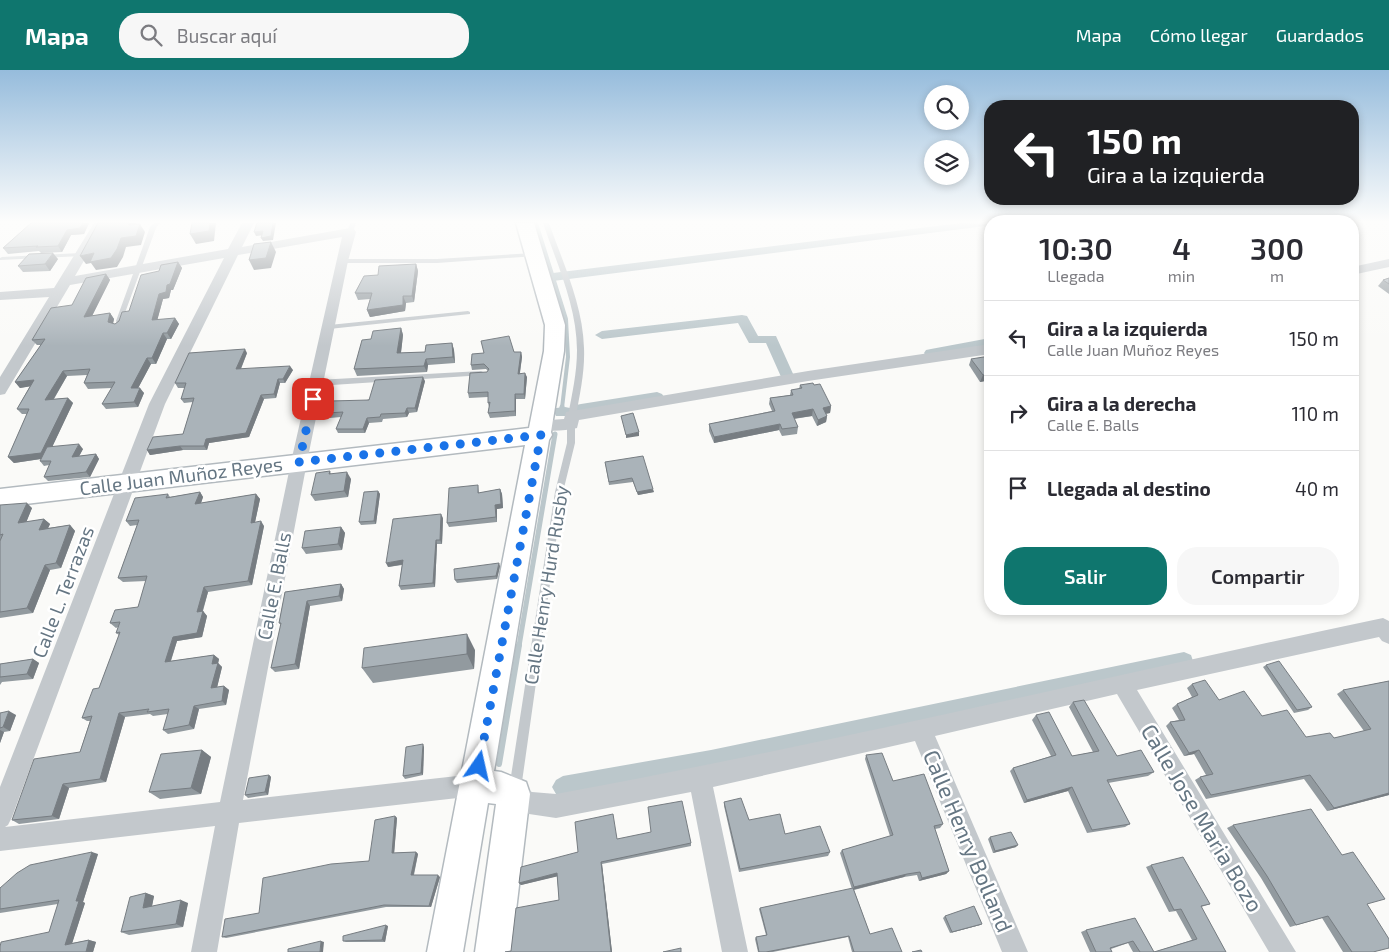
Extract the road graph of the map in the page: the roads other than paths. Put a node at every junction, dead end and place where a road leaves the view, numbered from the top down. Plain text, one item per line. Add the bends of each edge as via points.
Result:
1 (75, 264) edge
2 (141, 264) edge
3 (165, 264) edge
4 (226, 264) edge
5 (341, 264) edge
6 (537, 264) edge
7 (559, 264) edge
8 (1389, 264) edge
9 (139, 269) junction
10 (1359, 270) edge
11 (61, 287) junction
12 (0, 296) edge
13 (468, 313) dead end
14 (118, 326) edge
15 (330, 326) junction
16 (984, 350) edge
17 (485, 373) edge
18 (317, 383) junction
19 (0, 390) edge
20 (572, 420) junction
21 (541, 430) junction
22 (299, 462) junction
23 (127, 484) junction
24 (0, 498) edge
25 (1386, 631) edge
26 (1122, 683) junction
27 (921, 730) junction
28 (700, 779) junction
29 (475, 785) junction
30 (514, 794) junction
31 (229, 814) junction
32 (0, 817) edge
33 (0, 839) edge
34 (204, 952) edge
35 (445, 952) edge
36 (493, 952) edge
37 (735, 952) edge
38 (1015, 952) edge
39 (1282, 952) edge

1 - 11 street
2 - 9 lane
3 - 9 street
4 - 23 street, Calle L. Terrazas via 157,404
5 - 15 street, Calle E. Balls
6 - 21 street, Calle Henry Hurd Rusby via 555,325
7 - 20 lane, Calle Henry Hurd Rusby via 580,339
8 - 10 street
9 - 11 street
9 - 14 lane
11 - 12 street
11 - 19 street
13 - 15 lane
15 - 18 street, Calle E. Balls
16 - 20 street via 808,376
17 - 18 lane
18 - 22 street, Calle E. Balls
20 - 21 street
20 - 30 lane, Calle Henry Hurd Rusby via 572,443 559,492
21 - 22 street, Calle Juan Muñoz Reyes
21 - 29 street, Calle Henry Hurd Rusby
22 - 23 street, Calle Juan Muñoz Reyes
22 - 31 street, Calle E. Balls
23 - 24 street, Calle Juan Muñoz Reyes
23 - 32 street, Calle L. Terrazas
25 - 26 street
26 - 27 street
26 - 39 street, Calle Jose Maria Bozo
27 - 28 street
27 - 38 street, Calle Henry Bolland
28 - 30 street via 556,806 529,803
28 - 37 street
29 - 30 street via 501,788
29 - 31 street
29 - 35 street, Calle Henry Hurd Rusby
30 - 36 street, Calle Henry Hurd Rusby
31 - 33 street
31 - 34 street, Calle E. Balls

